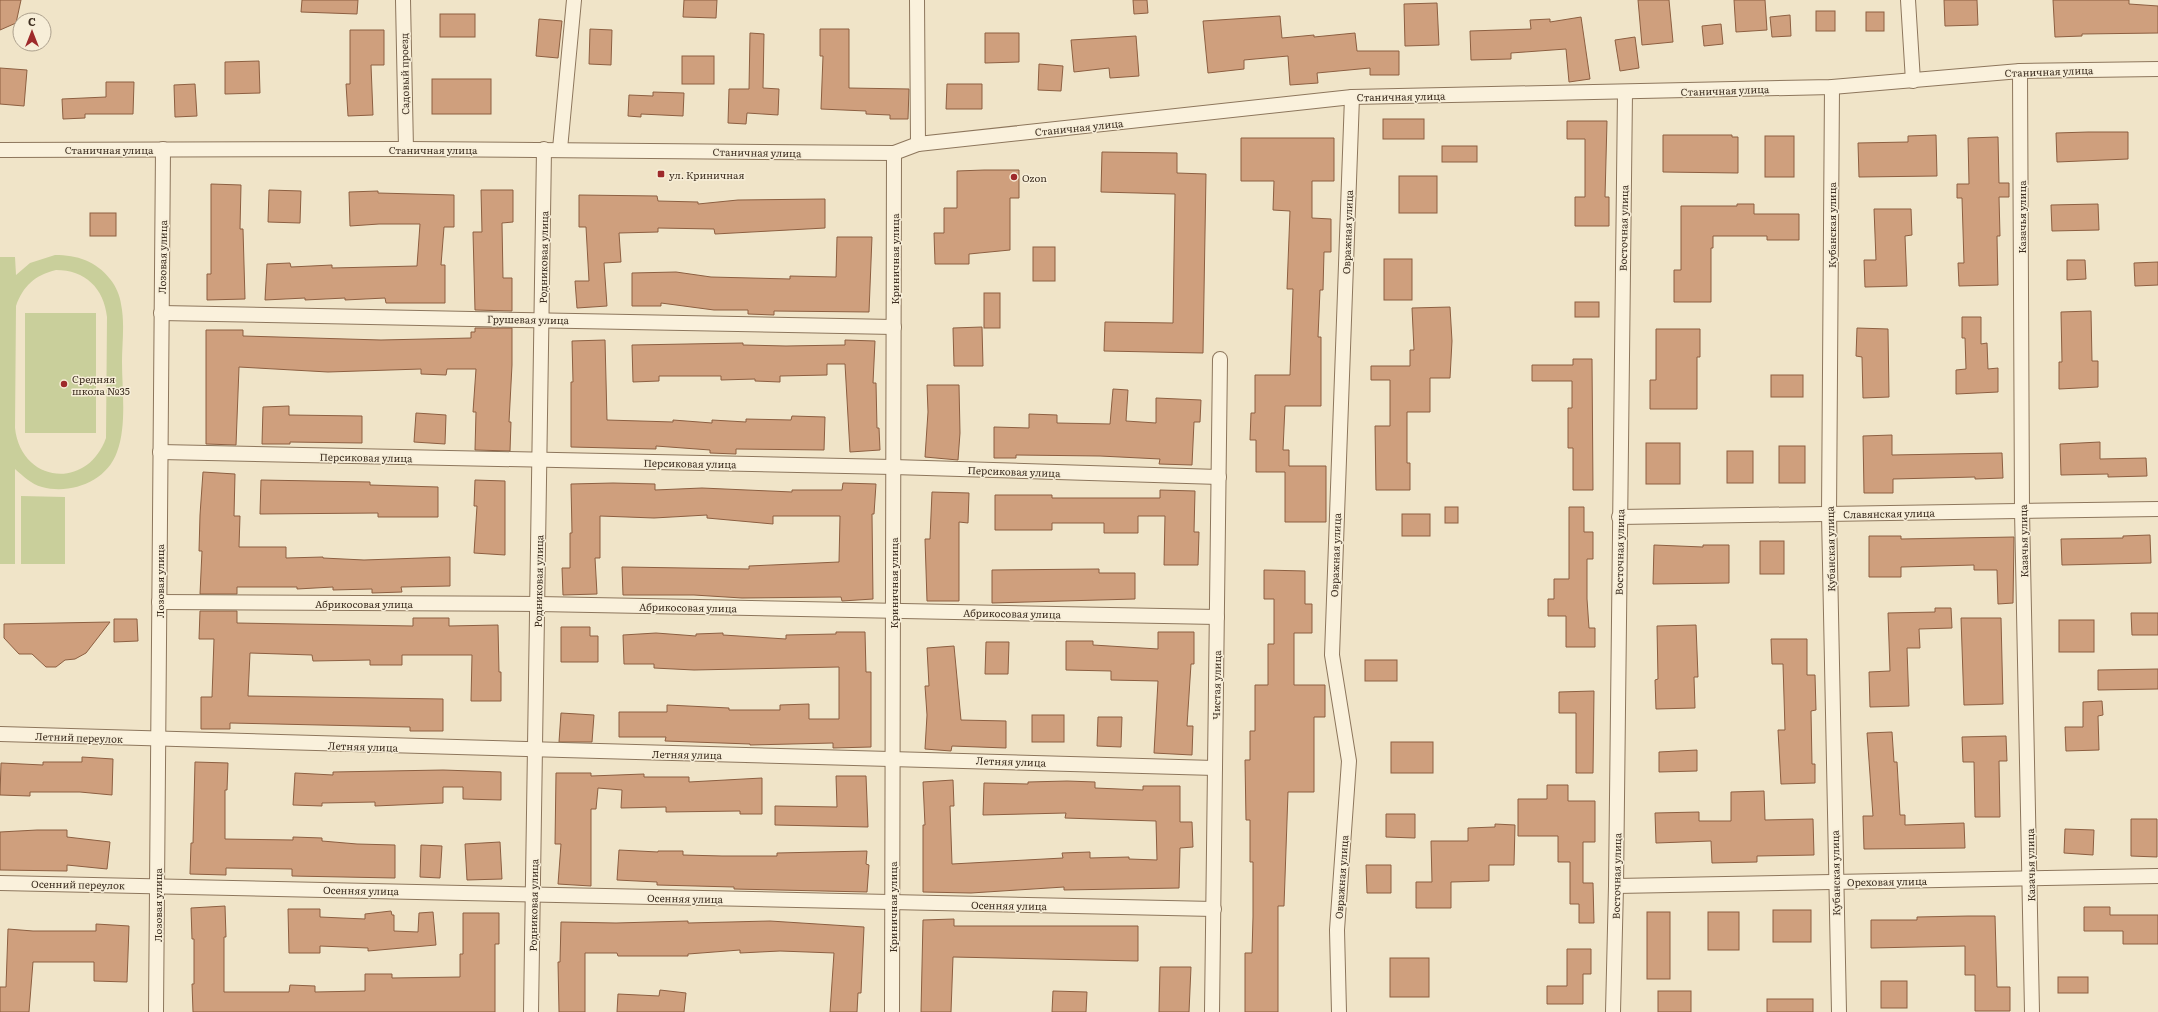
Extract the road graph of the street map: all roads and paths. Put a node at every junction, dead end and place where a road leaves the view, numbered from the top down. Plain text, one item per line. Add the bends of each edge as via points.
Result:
1 (403, 0) edge
2 (574, 0) edge
3 (917, 0) edge
4 (1908, 0) edge
5 (2158, 69) edge
6 (2020, 71) junction
7 (1913, 81) junction
8 (1832, 87) junction
9 (1625, 92) junction
10 (1352, 97) junction
11 (918, 144) junction
12 (406, 148) junction
13 (163, 149) junction
14 (544, 149) junction
15 (560, 149) junction
16 (0, 150) edge
17 (894, 153) junction
18 (161, 313) junction
19 (542, 319) junction
20 (894, 327) junction
21 (1220, 359) dead end
22 (160, 452) junction
23 (540, 460) junction
24 (894, 468) junction
25 (1219, 477) junction
26 (2158, 510) edge
27 (2022, 512) junction
28 (1829, 514) junction
29 (1619, 517) junction
30 (159, 602) junction
31 (538, 604) junction
32 (893, 611) junction
33 (1217, 617) junction
34 (0, 734) edge
35 (158, 740) junction
36 (535, 751) junction
37 (893, 757) junction
38 (1215, 768) junction
39 (2158, 876) edge
40 (2031, 879) junction
41 (1835, 882) junction
42 (0, 883) edge
43 (157, 885) junction
44 (1616, 886) junction
45 (533, 894) junction
46 (892, 903) junction
47 (1214, 909) junction
48 (156, 1012) edge
49 (531, 1012) edge
50 (892, 1012) edge
51 (1212, 1012) edge
52 (1339, 1012) edge
53 (1612, 1012) edge
54 (1839, 1012) edge
55 (2032, 1012) edge

1 - 12 street, Садовый проезд
2 - 15 street
3 - 11 street
4 - 7 street
5 - 6 street, Станичная улица
6 - 7 street, Станичная улица
6 - 27 street, Казачья улица
7 - 8 street, Станичная улица
8 - 9 street, Станичная улица
8 - 28 street, Кубанская улица
9 - 10 street, Станичная улица
9 - 29 street, Восточная улица
10 - 11 street, Станичная улица
10 - 52 street, Овражная улица via 1332,655 1349,761 1337,930
11 - 17 street, Станичная улица
12 - 13 street, Станичная улица
12 - 14 street, Станичная улица
13 - 16 street, Станичная улица
13 - 18 street, Лозовая улица
14 - 15 street, Станичная улица
14 - 19 street, Родниковая улица
15 - 17 street, Станичная улица
17 - 20 street, Криничная улица
18 - 19 street, Грушевая улица
18 - 22 street, Лозовая улица
19 - 20 street, Грушевая улица
19 - 23 street, Родниковая улица
20 - 24 street, Криничная улица
21 - 25 street, Чистая улица
22 - 23 street, Персиковая улица
22 - 30 street, Лозовая улица
23 - 24 street, Персиковая улица
23 - 31 street, Родниковая улица
24 - 25 street, Персиковая улица
24 - 32 street, Криничная улица
25 - 33 street, Чистая улица
26 - 27 street, Славянская улица
27 - 28 street, Славянская улица
27 - 40 street, Казачья улица
28 - 29 street, Славянская улица
28 - 41 street, Кубанская улица
29 - 44 street, Восточная улица
30 - 31 street, Абрикосовая улица
30 - 35 street, Лозовая улица
31 - 32 street, Абрикосовая улица
31 - 36 street, Родниковая улица
32 - 33 street, Абрикосовая улица
32 - 37 street, Криничная улица
33 - 38 street, Чистая улица
34 - 35 street, Летний переулок
35 - 36 street, Летняя улица
35 - 43 street, Лозовая улица
36 - 37 street, Летняя улица
36 - 45 street, Родниковая улица
37 - 38 street, Летняя улица
37 - 46 street, Криничная улица
38 - 47 street, Чистая улица
39 - 40 street, Ореховая улица
40 - 41 street, Ореховая улица
40 - 55 street, Казачья улица
41 - 44 street, Ореховая улица
41 - 54 street, Кубанская улица
42 - 43 street, Осенний переулок
43 - 45 street, Осенняя улица
43 - 48 street, Лозовая улица
44 - 53 street, Восточная улица
45 - 46 street, Осенняя улица
45 - 49 street, Родниковая улица
46 - 47 street, Осенняя улица
46 - 50 street, Криничная улица
47 - 51 street, Чистая улица

